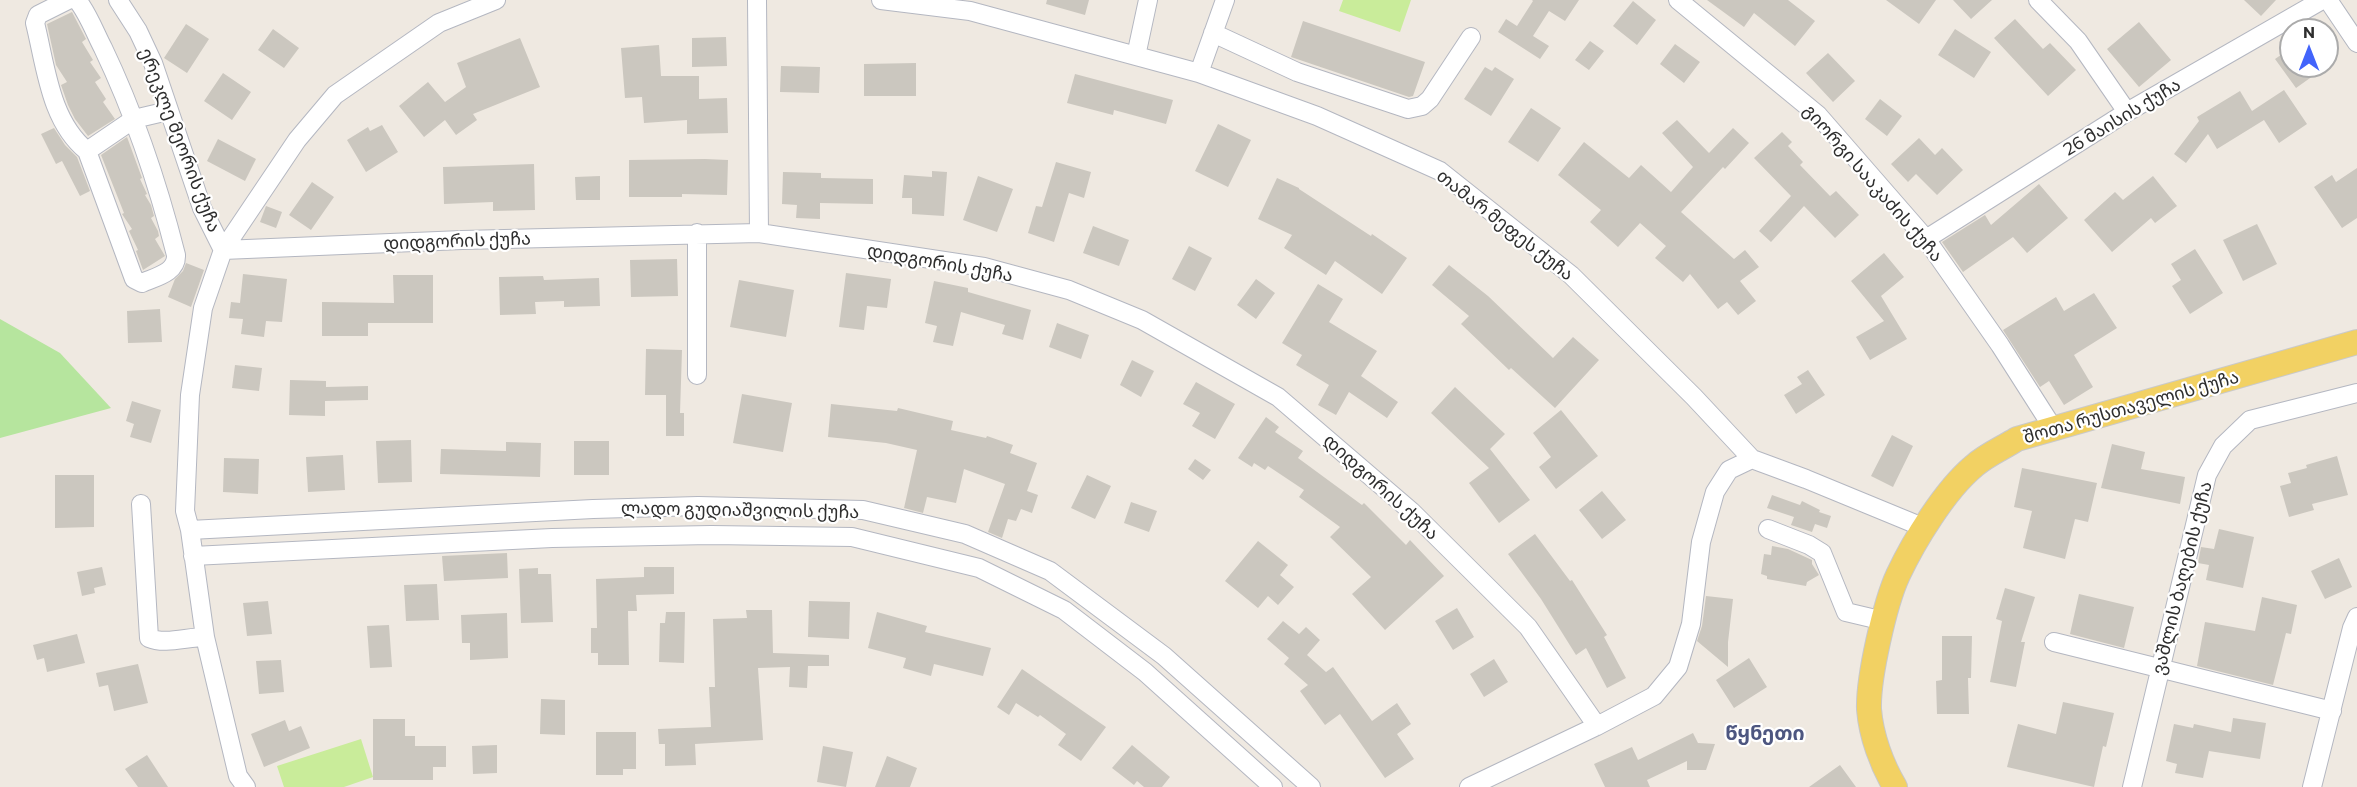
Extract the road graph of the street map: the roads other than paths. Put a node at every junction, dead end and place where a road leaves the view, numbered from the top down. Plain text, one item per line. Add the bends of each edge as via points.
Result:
1 (68, 0) edge
2 (77, 0) edge
3 (118, 0) edge
4 (496, 0) edge
5 (757, 0) edge
6 (881, 0) edge
7 (1148, 0) edge
8 (1225, 0) edge
9 (2038, 0) edge
10 (2322, 0) edge
11 (2328, 0) edge
12 (1680, 1) edge
13 (971, 6) edge
14 (1213, 33) junction
15 (1471, 37) dead end
16 (2357, 44) edge
17 (1136, 56) junction
18 (1199, 73) junction
19 (168, 111) junction
20 (2127, 112) junction
21 (134, 119) junction
22 (87, 151) junction
23 (698, 233) junction
24 (759, 233) junction
25 (1926, 239) junction
26 (223, 250) junction
27 (2357, 342) edge
28 (697, 375) dead end
29 (2357, 393) edge
30 (2053, 428) junction
31 (1752, 459) junction
32 (141, 504) dead end
33 (819, 509) junction
34 (432, 517) junction
35 (1925, 528) junction
36 (1768, 529) dead end
37 (190, 530) junction
38 (820, 536) junction
39 (433, 545) junction
40 (193, 556) junction
41 (2357, 618) edge
42 (1884, 621) junction
43 (204, 637) junction
44 (2054, 642) dead end
45 (2160, 668) junction
46 (1220, 707) junction
47 (2332, 711) junction
48 (1203, 724) junction
49 (1597, 726) junction
50 (1268, 749) junction
51 (1251, 768) junction
52 (246, 787) edge
53 (1273, 787) edge
54 (1311, 787) edge
55 (1469, 787) edge
56 (1895, 787) edge
57 (2132, 787) edge
58 (2312, 787) edge

1 - 22 street via 38,15 35,23 59,114 70,135
2 - 21 street
3 - 19 street, ერეკლე მეორის ქუჩა via 153,63
4 - 26 street via 439,23 335,95 297,140
5 - 24 street
6 - 13 street, თამარ მეფეს ქუჩა
7 - 17 street
8 - 14 street
9 - 20 street via 2078,41
10 - 20 street, 26 მაისის ქუჩა
11 - 16 street
12 - 25 street, გიორგი სააკაძის ქუჩა via 1818,115
13 - 17 street, თამარ მეფეს ქუჩა
14 - 15 street via 1297,72 1408,109 1422,106 1430,99
14 - 18 street
17 - 18 street, თამარ მეფეს ქუჩა
18 - 31 street, თამარ მეფეს ქუჩა via 1317,116 1440,171 1571,275
19 - 21 street
19 - 26 street, ერეკლე მეორის ქუჩა via 202,208
20 - 25 street, 26 მაისის ქუჩა
21 - 22 street
21 - 22 street via 177,255 172,269 142,283 134,279
23 - 24 street, დიდგორის ქუჩა
23 - 26 street, დიდგორის ქუჩა
23 - 28 street
24 - 49 street, დიდგორის ქუჩა via 984,267 1069,290 1142,320 1278,398 1411,511 1528,627
25 - 30 street, გიორგი სააკაძის ქუჩა
26 - 37 street via 203,308 190,395 185,511
27 - 30 main road, შოთა რუსთაველის ქუჩა
29 - 45 street, ვაშლის ბაღების ქუჩა via 2250,420 2223,446 2207,474
30 - 35 main road, შოთა რუსთაველის ქუჩა via 2017,440 1974,466 1943,500
31 - 35 street, თამარ მეფეს ქუჩა
31 - 49 street via 1729,470 1715,492 1701,542 1690,624 1678,667 1654,696
32 - 43 street via 149,638 157,642
33 - 34 street, ლადო გუდიაშვილის ქუჩა via 675,507
33 - 38 street
33 - 46 street, ლადო გუდიაშვილის ქუჩა via 863,510 965,534 1050,571 1164,656
34 - 37 street, ლადო გუდიაშვილის ქუჩა
34 - 39 street
35 - 42 main road, შოთა რუსთაველის ქუჩა via 1897,576
36 - 42 street via 1822,553 1846,612
37 - 40 street
38 - 39 street, ლადო გუდიაშვილის ქუჩა via 552,538
38 - 48 street, ლადო გუდიაშვილის ქუჩა via 852,537 979,567 1064,610 1145,672
39 - 40 street, ლადო გუდიაშვილის ქუჩა
40 - 43 street
41 - 47 street
42 - 56 main road, შოთა რუსთაველის ქუჩა via 1869,708 1885,770
43 - 52 street via 238,776
44 - 45 street
45 - 47 street
45 - 57 street, ვაშლის ბაღების ქუჩა
46 - 48 street
46 - 50 street, ლადო გუდიაშვილის ქუჩა
47 - 58 street
48 - 51 street, ლადო გუდიაშვილის ქუჩა
49 - 55 street
50 - 51 street
50 - 54 street, ლადო გუდიაშვილის ქუჩა
51 - 53 street, ლადო გუდიაშვილის ქუჩა

